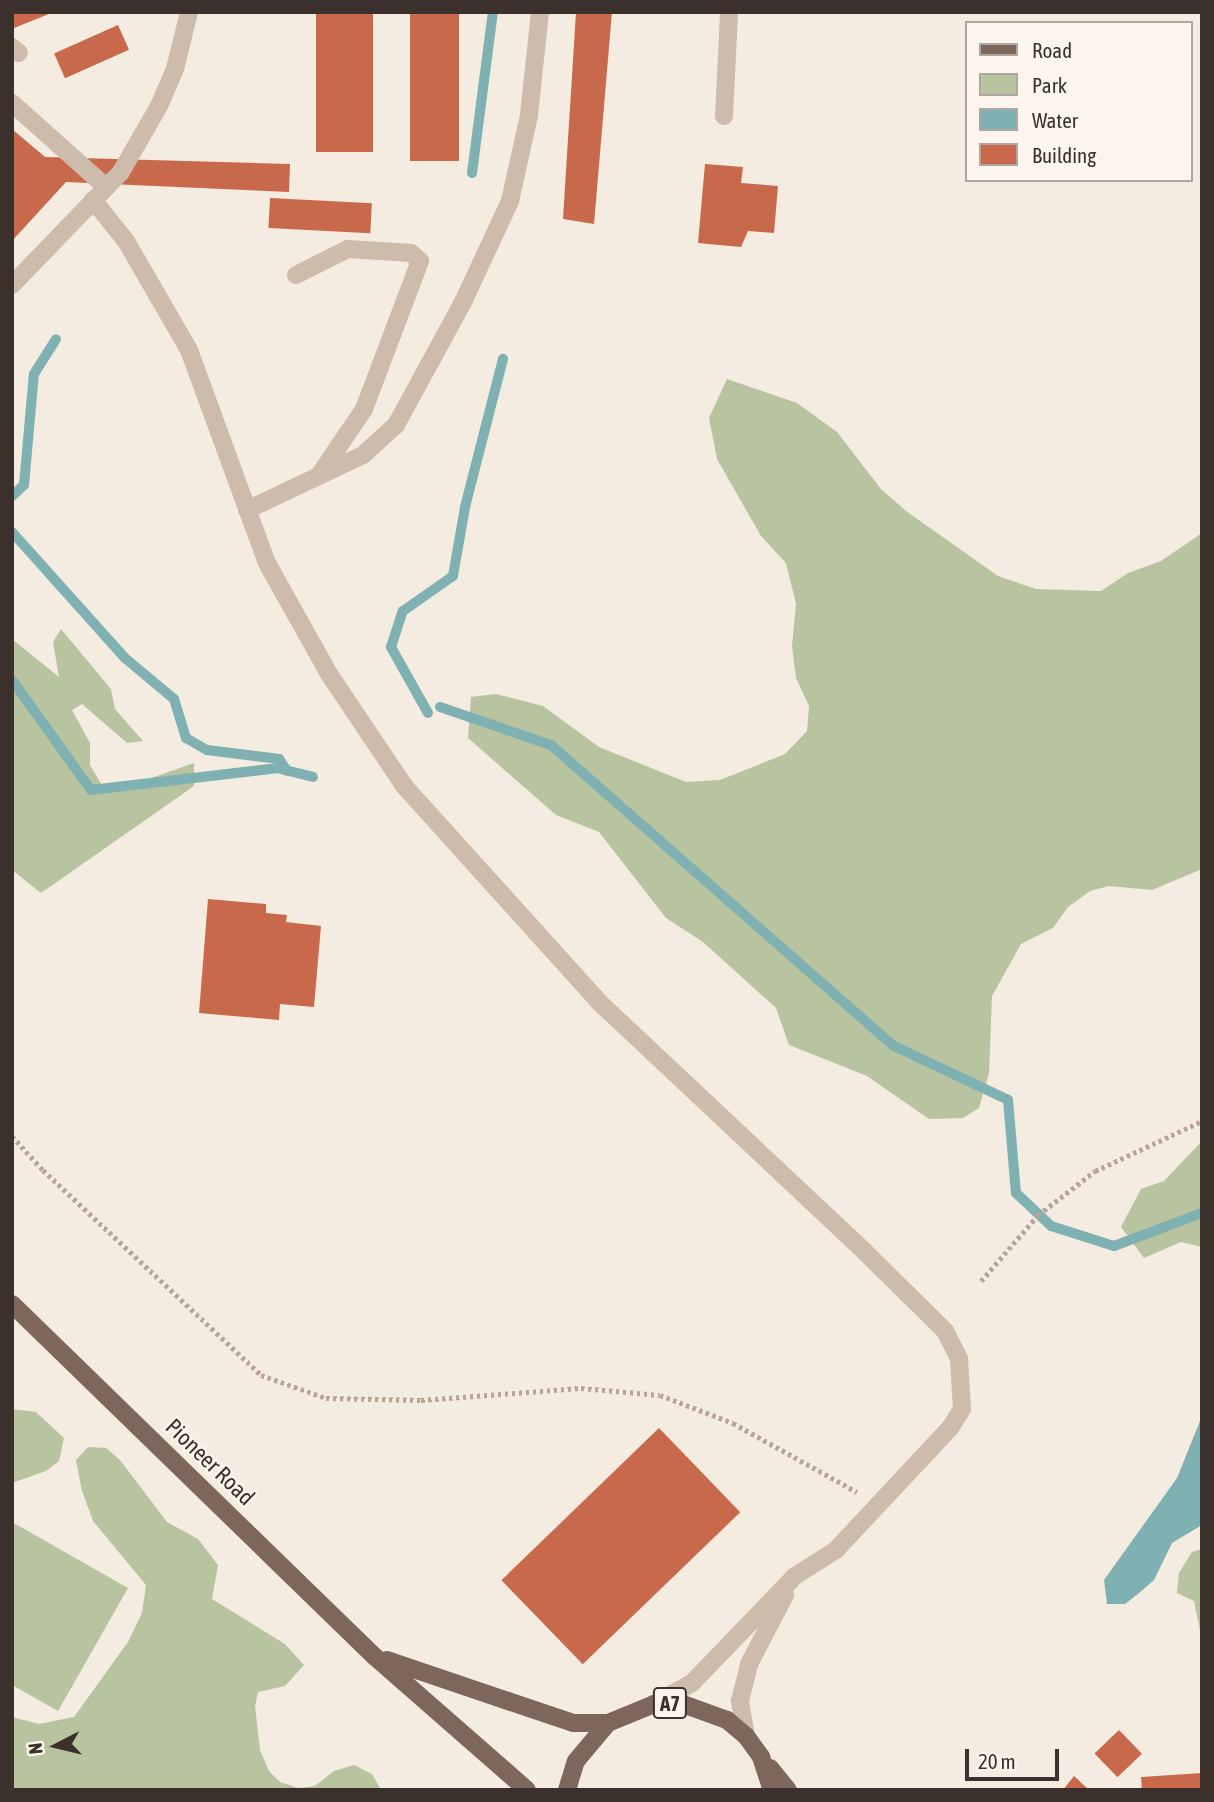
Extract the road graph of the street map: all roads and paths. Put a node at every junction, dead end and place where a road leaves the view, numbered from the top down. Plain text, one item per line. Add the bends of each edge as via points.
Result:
1 (189, 12) edge
2 (540, 12) edge
3 (729, 12) edge
4 (12, 103) edge
5 (724, 116) dead end
6 (99, 194) junction
7 (296, 275) dead end
8 (12, 285) edge
9 (320, 474) junction
10 (247, 510) junction
11 (1202, 1121) edge
12 (12, 1136) edge
13 (981, 1281) dead end
14 (12, 1304) edge
15 (879, 1506) junction
16 (794, 1576) junction
17 (374, 1656) junction
18 (654, 1704) junction
19 (608, 1723) junction
20 (746, 1736) junction
21 (761, 1757) junction
22 (527, 1790) edge
23 (567, 1790) edge
24 (772, 1790) edge
25 (788, 1790) edge

1 - 6 lane via 175,69 159,106 121,172
2 - 9 lane via 529,115 510,201 463,302 396,425 363,455
3 - 5 lane
4 - 6 lane
6 - 8 lane
6 - 10 lane via 189,350
7 - 9 lane via 348,249 411,253 421,261 364,410
9 - 10 lane
10 - 15 lane via 267,563 329,674 405,787 599,1002 945,1331 959,1359 962,1409
11 - 13 path via 1095,1171 1038,1215
12 - 15 path via 261,1375 327,1398 421,1401 581,1388 660,1395 733,1423
14 - 17 main road, Pioneer Road
15 - 16 lane via 836,1550
16 - 18 lane via 692,1683
16 - 20 lane via 749,1664 740,1701
17 - 19 main road, Pioneer Road via 573,1723
17 - 22 main road, Pioneer Road
18 - 19 main road, A7
18 - 20 main road, A7 via 704,1709
19 - 23 main road, A7 via 576,1761
20 - 21 main road, A7
21 - 24 main road, A7
21 - 25 main road, A7

